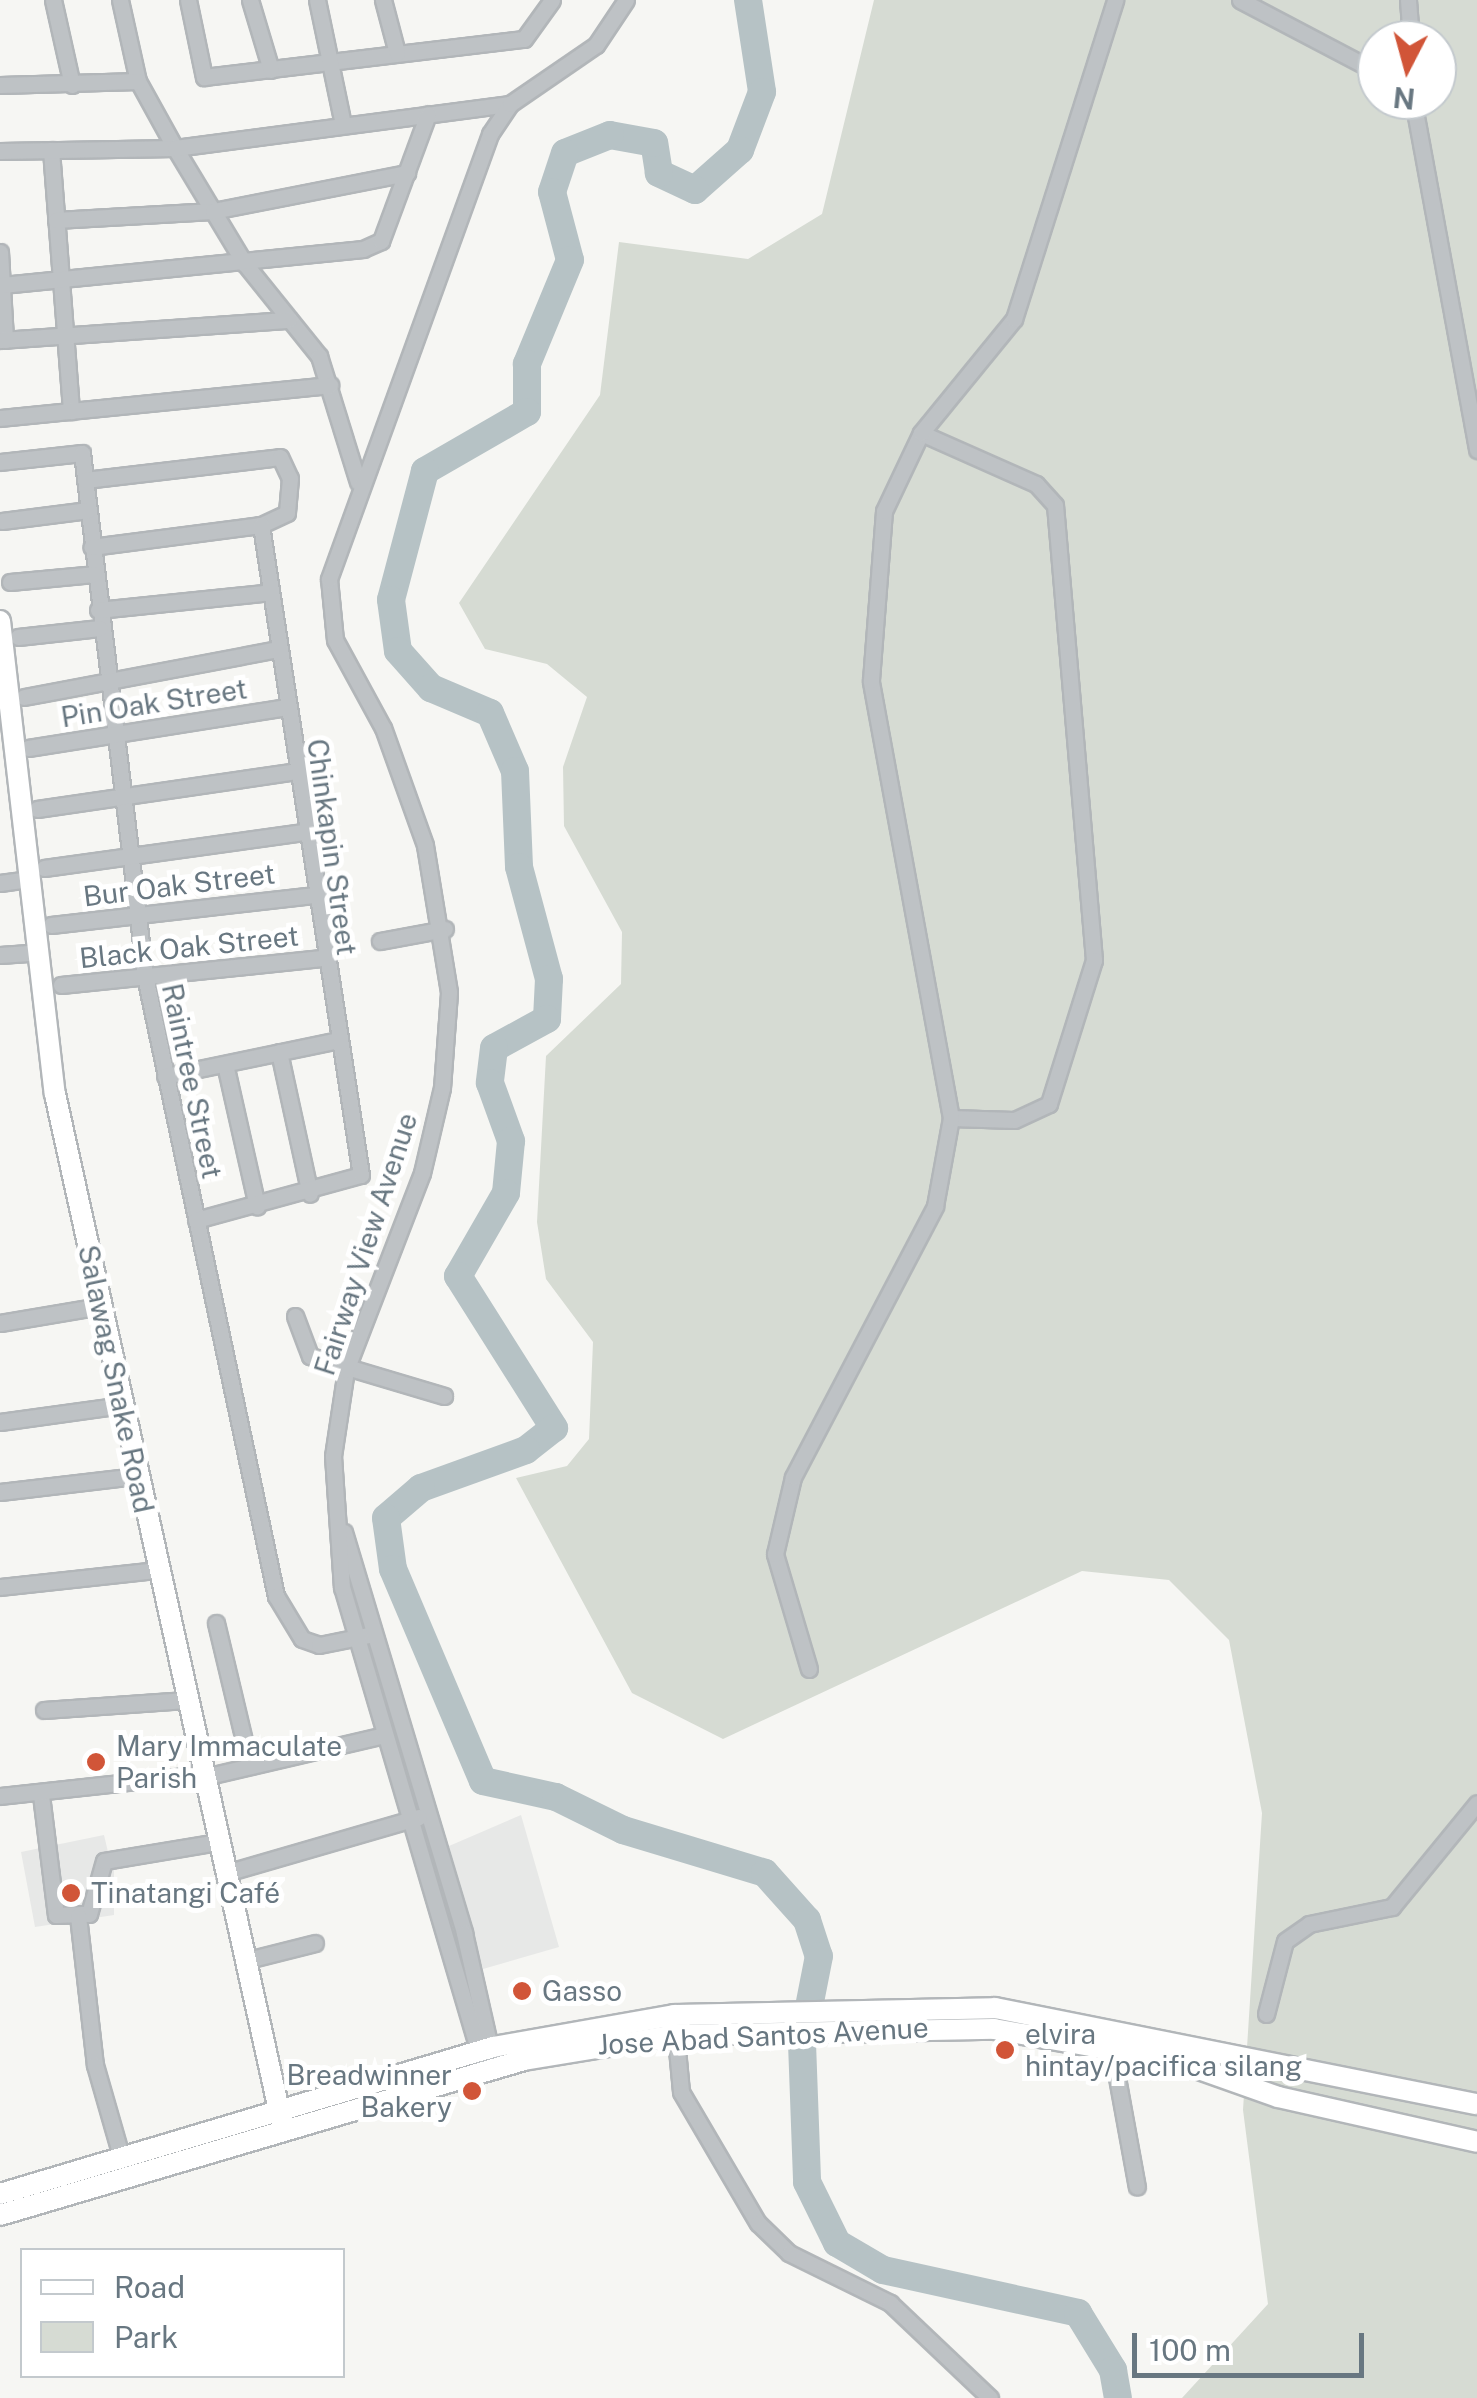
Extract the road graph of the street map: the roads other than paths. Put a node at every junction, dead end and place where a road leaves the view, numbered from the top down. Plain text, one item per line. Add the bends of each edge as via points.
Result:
1 (53, 0) edge
2 (120, 0) edge
3 (188, 0) edge
4 (250, 0) edge
5 (316, 0) edge
6 (383, 0) edge
7 (552, 0) edge
8 (626, 0) edge
9 (1115, 0) edge
10 (1240, 0) edge
11 (398, 53) junction
12 (1357, 61) edge
13 (334, 62) junction
14 (271, 70) junction
15 (138, 81) junction
16 (0, 85) edge
17 (72, 85) junction
18 (510, 104) junction
19 (428, 114) junction
20 (1417, 120) edge
21 (344, 124) junction
22 (175, 148) junction
23 (51, 150) junction
24 (0, 151) edge
25 (407, 173) junction
26 (213, 210) junction
27 (56, 220) junction
28 (0, 252) edge
29 (245, 264) junction
30 (61, 283) junction
31 (2, 285) edge
32 (288, 320) junction
33 (3, 340) edge
34 (66, 342) junction
35 (330, 385) junction
36 (71, 411) junction
37 (0, 418) edge
38 (921, 433) junction
39 (1477, 450) edge
40 (0, 462) edge
41 (85, 480) junction
42 (358, 482) junction
43 (88, 510) junction
44 (2, 521) dead end
45 (261, 524) junction
46 (92, 547) junction
47 (94, 574) junction
48 (10, 582) dead end
49 (271, 592) junction
50 (98, 610) junction
51 (0, 621) edge
52 (100, 628) junction
53 (18, 636) dead end
54 (279, 649) junction
55 (108, 678) junction
56 (24, 697) dead end
57 (287, 707) junction
58 (5, 715) edge
59 (113, 734) junction
60 (28, 748) dead end
61 (296, 771) junction
62 (121, 799) junction
63 (37, 809) dead end
64 (304, 832) junction
65 (128, 855) junction
66 (37, 874) junction
67 (0, 883) edge
68 (313, 895) junction
69 (135, 916) junction
70 (51, 926) dead end
71 (445, 930) junction
72 (380, 941) dead end
73 (39, 952) junction
74 (0, 955) edge
75 (322, 958) junction
76 (145, 976) junction
77 (61, 985) dead end
78 (334, 1041) junction
79 (279, 1052) junction
80 (225, 1064) junction
81 (165, 1076) junction
82 (950, 1118) junction
83 (310, 1194) junction
84 (257, 1206) junction
85 (196, 1220) junction
86 (101, 1306) junction
87 (295, 1316) dead end
88 (0, 1323) edge
89 (346, 1370) junction
90 (444, 1396) dead end
91 (122, 1405) junction
92 (0, 1422) edge
93 (137, 1476) junction
94 (0, 1492) edge
95 (157, 1570) junction
96 (0, 1587) edge
97 (216, 1623) dead end
98 (360, 1637) junction
99 (809, 1669) dead end
100 (186, 1700) junction
101 (44, 1710) dead end
102 (385, 1736) junction
103 (250, 1766) junction
104 (210, 1774) junction
105 (41, 1795) junction
106 (0, 1796) edge
107 (1477, 1803) edge
108 (420, 1816) junction
109 (218, 1842) junction
110 (226, 1873) junction
111 (78, 1916) junction
112 (464, 1933) junction
113 (447, 1937) junction
114 (315, 1943) dead end
115 (248, 1960) junction
116 (1266, 2014) dead end
117 (861, 2017) junction
118 (674, 2025) junction
119 (1110, 2036) junction
120 (484, 2050) junction
121 (490, 2070) junction
122 (1477, 2104) edge
123 (283, 2118) junction
124 (1477, 2142) edge
125 (124, 2165) junction
126 (1137, 2186) dead end
127 (0, 2194) edge
128 (0, 2215) edge
129 (990, 2398) edge

1 - 17 street
2 - 15 street
3 - 14 street via 204,77
4 - 14 street
5 - 13 street
6 - 11 street
7 - 11 street via 524,40
8 - 18 street via 575,65
9 - 38 street via 1014,318
10 - 12 street
11 - 13 street
13 - 14 street
13 - 21 street
15 - 17 street
15 - 22 street
16 - 17 street
18 - 19 street
18 - 42 street, Fairway View Avenue via 490,134
19 - 21 street
19 - 25 street
20 - 39 street
21 - 22 street
22 - 23 street
22 - 26 street
23 - 24 street
23 - 27 street
25 - 26 street
25 - 29 street via 381,241
26 - 27 street
26 - 29 street
27 - 30 street
28 - 31 street
29 - 30 street
29 - 32 street
30 - 31 street
30 - 34 street
31 - 33 street
32 - 34 street
32 - 35 street
33 - 34 street
34 - 36 street
35 - 36 street
35 - 42 street
36 - 37 street
38 - 82 street via 884,511 871,680
38 - 82 street via 1036,484 1055,505 1094,960 1049,1104 1014,1120
40 - 41 street, Raintree Street via 82,453
41 - 43 street, Raintree Street
41 - 45 street via 280,457 290,478 287,513
42 - 71 street, Fairway View Avenue via 329,579 336,640 383,728
43 - 44 street
43 - 46 street, Raintree Street
45 - 46 street
45 - 49 street, Chinkapin Street
46 - 47 street, Raintree Street
47 - 48 street
47 - 50 street, Raintree Street
49 - 50 street
49 - 54 street, Chinkapin Street
50 - 52 street, Raintree Street
51 - 58 main road, Salawag Snake Road
52 - 53 street
52 - 55 street, Raintree Street
54 - 55 street
54 - 57 street, Chinkapin Street
55 - 56 street
55 - 59 street, Raintree Street
57 - 59 street, Pin Oak Street
57 - 61 street, Chinkapin Street
58 - 66 main road, Salawag Snake Road
59 - 60 street, Pin Oak Street
59 - 62 street, Raintree Street
61 - 62 street
61 - 64 street, Chinkapin Street
62 - 63 street
62 - 65 street, Raintree Street
64 - 65 street
64 - 68 street, Chinkapin Street
65 - 66 street
65 - 69 street, Raintree Street
66 - 67 street
66 - 73 main road, Salawag Snake Road
68 - 69 street, Bur Oak Street
68 - 75 street, Chinkapin Street
69 - 70 street, Bur Oak Street
69 - 76 street, Raintree Street
71 - 72 street
71 - 89 street, Fairway View Avenue via 442,1088 422,1172
73 - 74 street
73 - 86 main road, Salawag Snake Road via 55,1094
75 - 76 street, Black Oak Street
75 - 78 street, Chinkapin Street
76 - 77 street, Black Oak Street
76 - 81 street, Raintree Street
78 - 79 street
78 - 83 street, Chinkapin Street via 361,1175
79 - 80 street
79 - 83 street
80 - 81 street
80 - 84 street
81 - 85 street, Raintree Street
82 - 99 street via 935,1206 793,1477 775,1554
83 - 84 street
84 - 85 street
85 - 98 street, Raintree Street via 276,1596 302,1639
86 - 88 street
86 - 91 main road, Salawag Snake Road
87 - 89 street via 300,1346
89 - 90 street
89 - 98 street, Fairway View Avenue via 333,1456
91 - 92 street
91 - 93 main road, Salawag Snake Road
93 - 94 street
93 - 95 main road, Salawag Snake Road
95 - 96 street
95 - 100 main road, Salawag Snake Road
97 - 103 street
98 - 102 street, Fairway View Avenue
98 - 108 street, Fairway View Avenue
100 - 101 street
100 - 104 main road, Salawag Snake Road
102 - 103 street
102 - 108 street, Fairway View Avenue
103 - 104 street
104 - 105 street
104 - 109 main road, Salawag Snake Road
105 - 106 street
105 - 111 street via 56,1914
107 - 116 street via 1392,1906 1309,1924 1285,1941
108 - 110 street
108 - 112 street, Fairway View Avenue
108 - 113 street, Fairway View Avenue
109 - 110 main road, Salawag Snake Road
109 - 111 street via 104,1861 95,1904
110 - 115 main road, Salawag Snake Road
111 - 125 street via 95,2066
112 - 113 street
112 - 120 street, Fairway View Avenue
113 - 120 street, Fairway View Avenue
114 - 115 street
115 - 123 main road, Salawag Snake Road
117 - 118 main road, Jose Abad Santos Avenue via 703,2014
117 - 118 main road, Jose Abad Santos Avenue via 704,2036
117 - 119 main road, Jose Abad Santos Avenue via 995,2008
118 - 120 main road, Jose Abad Santos Avenue
118 - 121 main road, Jose Abad Santos Avenue
118 - 129 street via 680,2092 758,2223 789,2253 890,2303
119 - 122 main road, Jose Abad Santos Avenue
119 - 124 main road, Jose Abad Santos Avenue
119 - 126 street
120 - 121 street, Fairway View Avenue
120 - 123 main road, Jose Abad Santos Avenue
121 - 123 main road, Jose Abad Santos Avenue
123 - 125 main road, Jose Abad Santos Avenue
125 - 127 main road, Jose Abad Santos Avenue
125 - 128 main road, Jose Abad Santos Avenue

